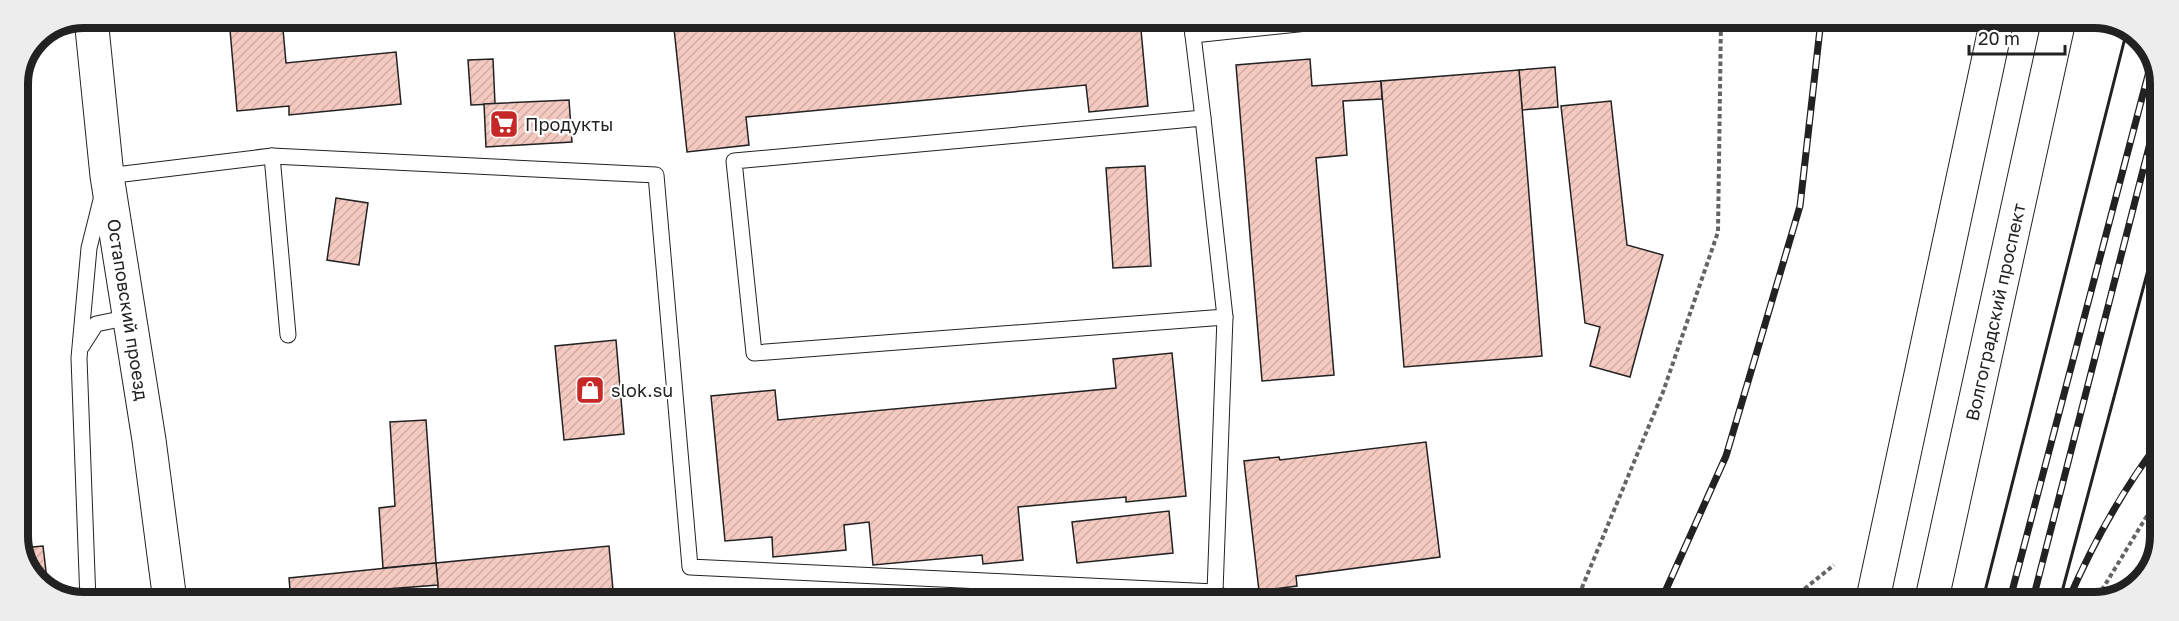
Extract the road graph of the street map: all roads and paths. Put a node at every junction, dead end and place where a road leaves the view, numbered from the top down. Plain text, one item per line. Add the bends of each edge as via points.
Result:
1 (91, 28) edge
2 (1192, 28) edge
3 (1260, 28) edge
4 (1721, 28) edge
5 (1995, 28) edge
6 (2057, 28) edge
7 (1193, 35) junction
8 (1203, 118) junction
9 (272, 156) junction
10 (107, 176) junction
11 (130, 316) junction
12 (1225, 317) junction
13 (288, 335) dead end
14 (79, 358) junction
15 (2150, 511) edge
16 (1834, 565) dead end
17 (2101, 591) edge
18 (88, 592) edge
19 (170, 592) edge
20 (1215, 592) joint
21 (1579, 592) edge
22 (1801, 592) edge
23 (1874, 592) edge
24 (1933, 592) edge

1 - 10 main road, Остаповский проезд
2 - 7 lane
3 - 7 lane
4 - 21 path via 1718,232 1663,392
5 - 23 main road
6 - 24 main road, Волгоградский проспект
7 - 8 lane
8 - 12 lane
8 - 12 lane via 734,161 753,353
9 - 10 lane
9 - 13 lane
9 - 20 lane via 656,176 690,567
10 - 11 main road, Остаповский проезд
10 - 14 lane via 89,248
11 - 14 lane via 96,324 84,339
11 - 19 main road, Остаповский проезд
12 - 20 lane
14 - 18 lane
15 - 17 path
16 - 22 path

